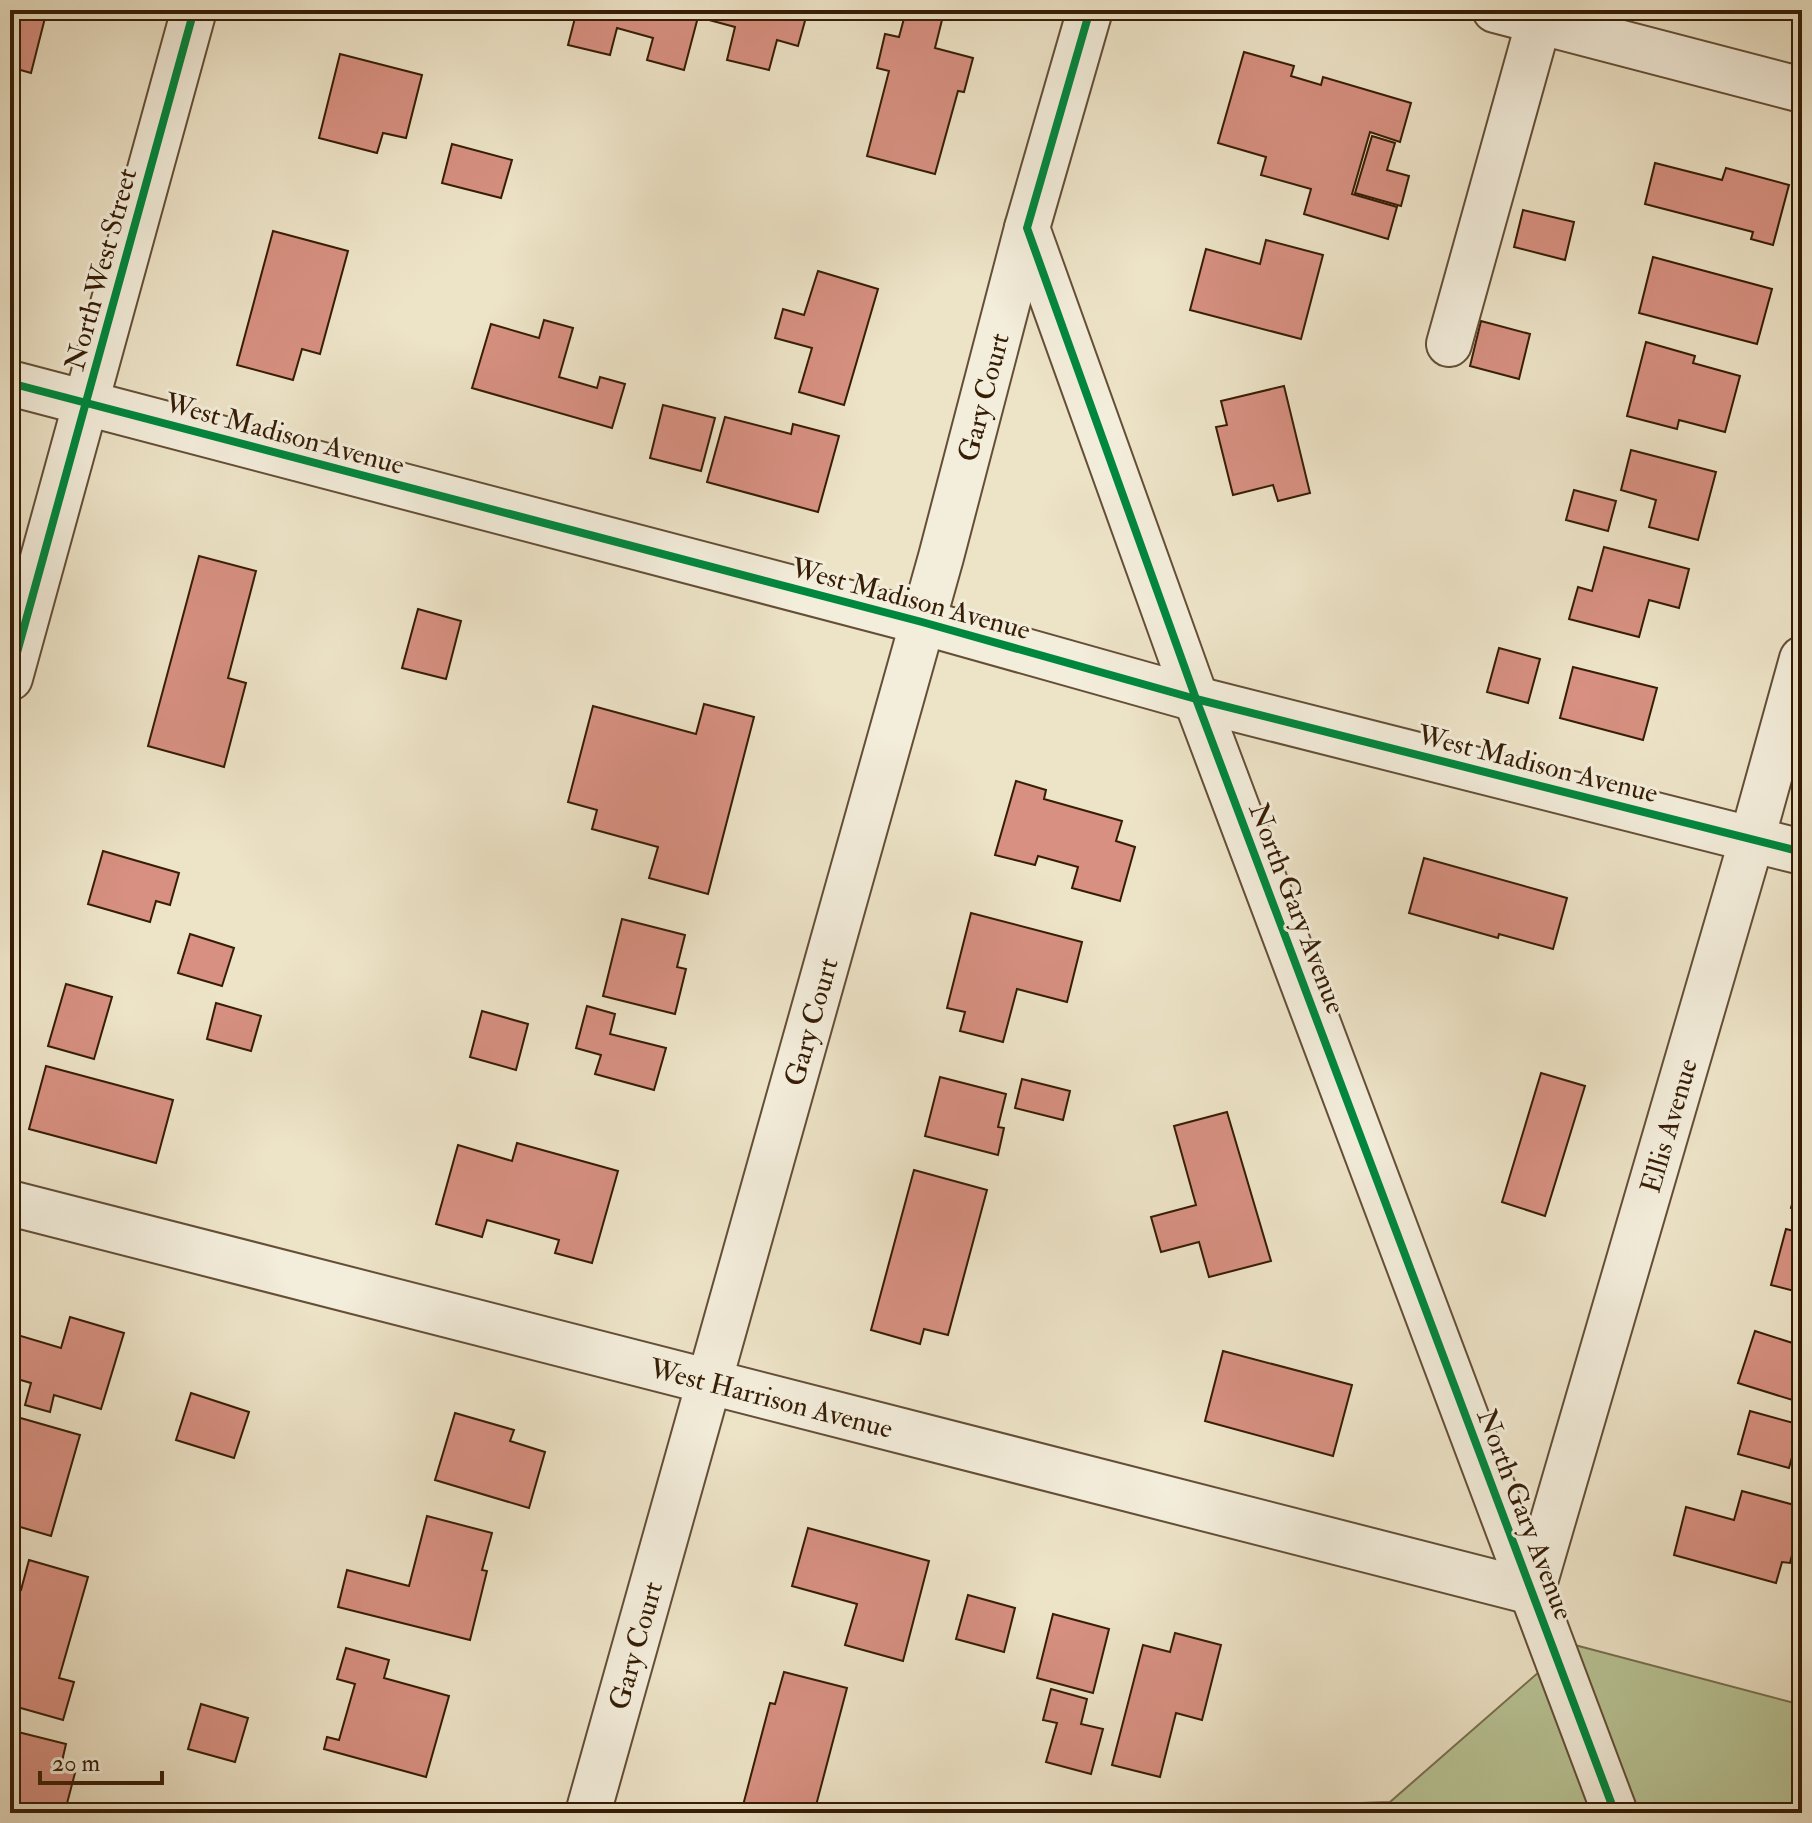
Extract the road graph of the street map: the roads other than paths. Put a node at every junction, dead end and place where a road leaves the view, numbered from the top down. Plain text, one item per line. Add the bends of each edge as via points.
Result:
1 (194, 10) edge
2 (1090, 10) edge
3 (1495, 10) edge
4 (1539, 21) junction
5 (1802, 90) edge
6 (1027, 228) junction
7 (1449, 344) dead end
8 (10, 383) edge
9 (85, 404) junction
10 (922, 622) junction
11 (1802, 659) edge
12 (10, 678) edge
13 (1196, 699) junction
14 (1752, 839) junction
15 (1802, 852) edge
16 (10, 1203) edge
17 (708, 1381) junction
18 (1532, 1592) junction
19 (588, 1813) edge
20 (1615, 1813) edge

1 - 9 street, North West Street
2 - 6 street
3 - 4 street
4 - 5 street
4 - 7 street
6 - 10 street, Gary Court
6 - 13 street, North Gary Avenue
8 - 9 street, West Madison Avenue
9 - 10 street, West Madison Avenue
9 - 12 street, North West Street
10 - 13 street, West Madison Avenue
10 - 17 street, Gary Court
11 - 14 street, Ellis Avenue
13 - 14 street, West Madison Avenue
13 - 18 street, North Gary Avenue
14 - 15 street, West Madison Avenue
14 - 18 street, Ellis Avenue
16 - 17 street, West Harrison Avenue
17 - 18 street, West Harrison Avenue
17 - 19 street, Gary Court
18 - 20 street, North Gary Avenue

